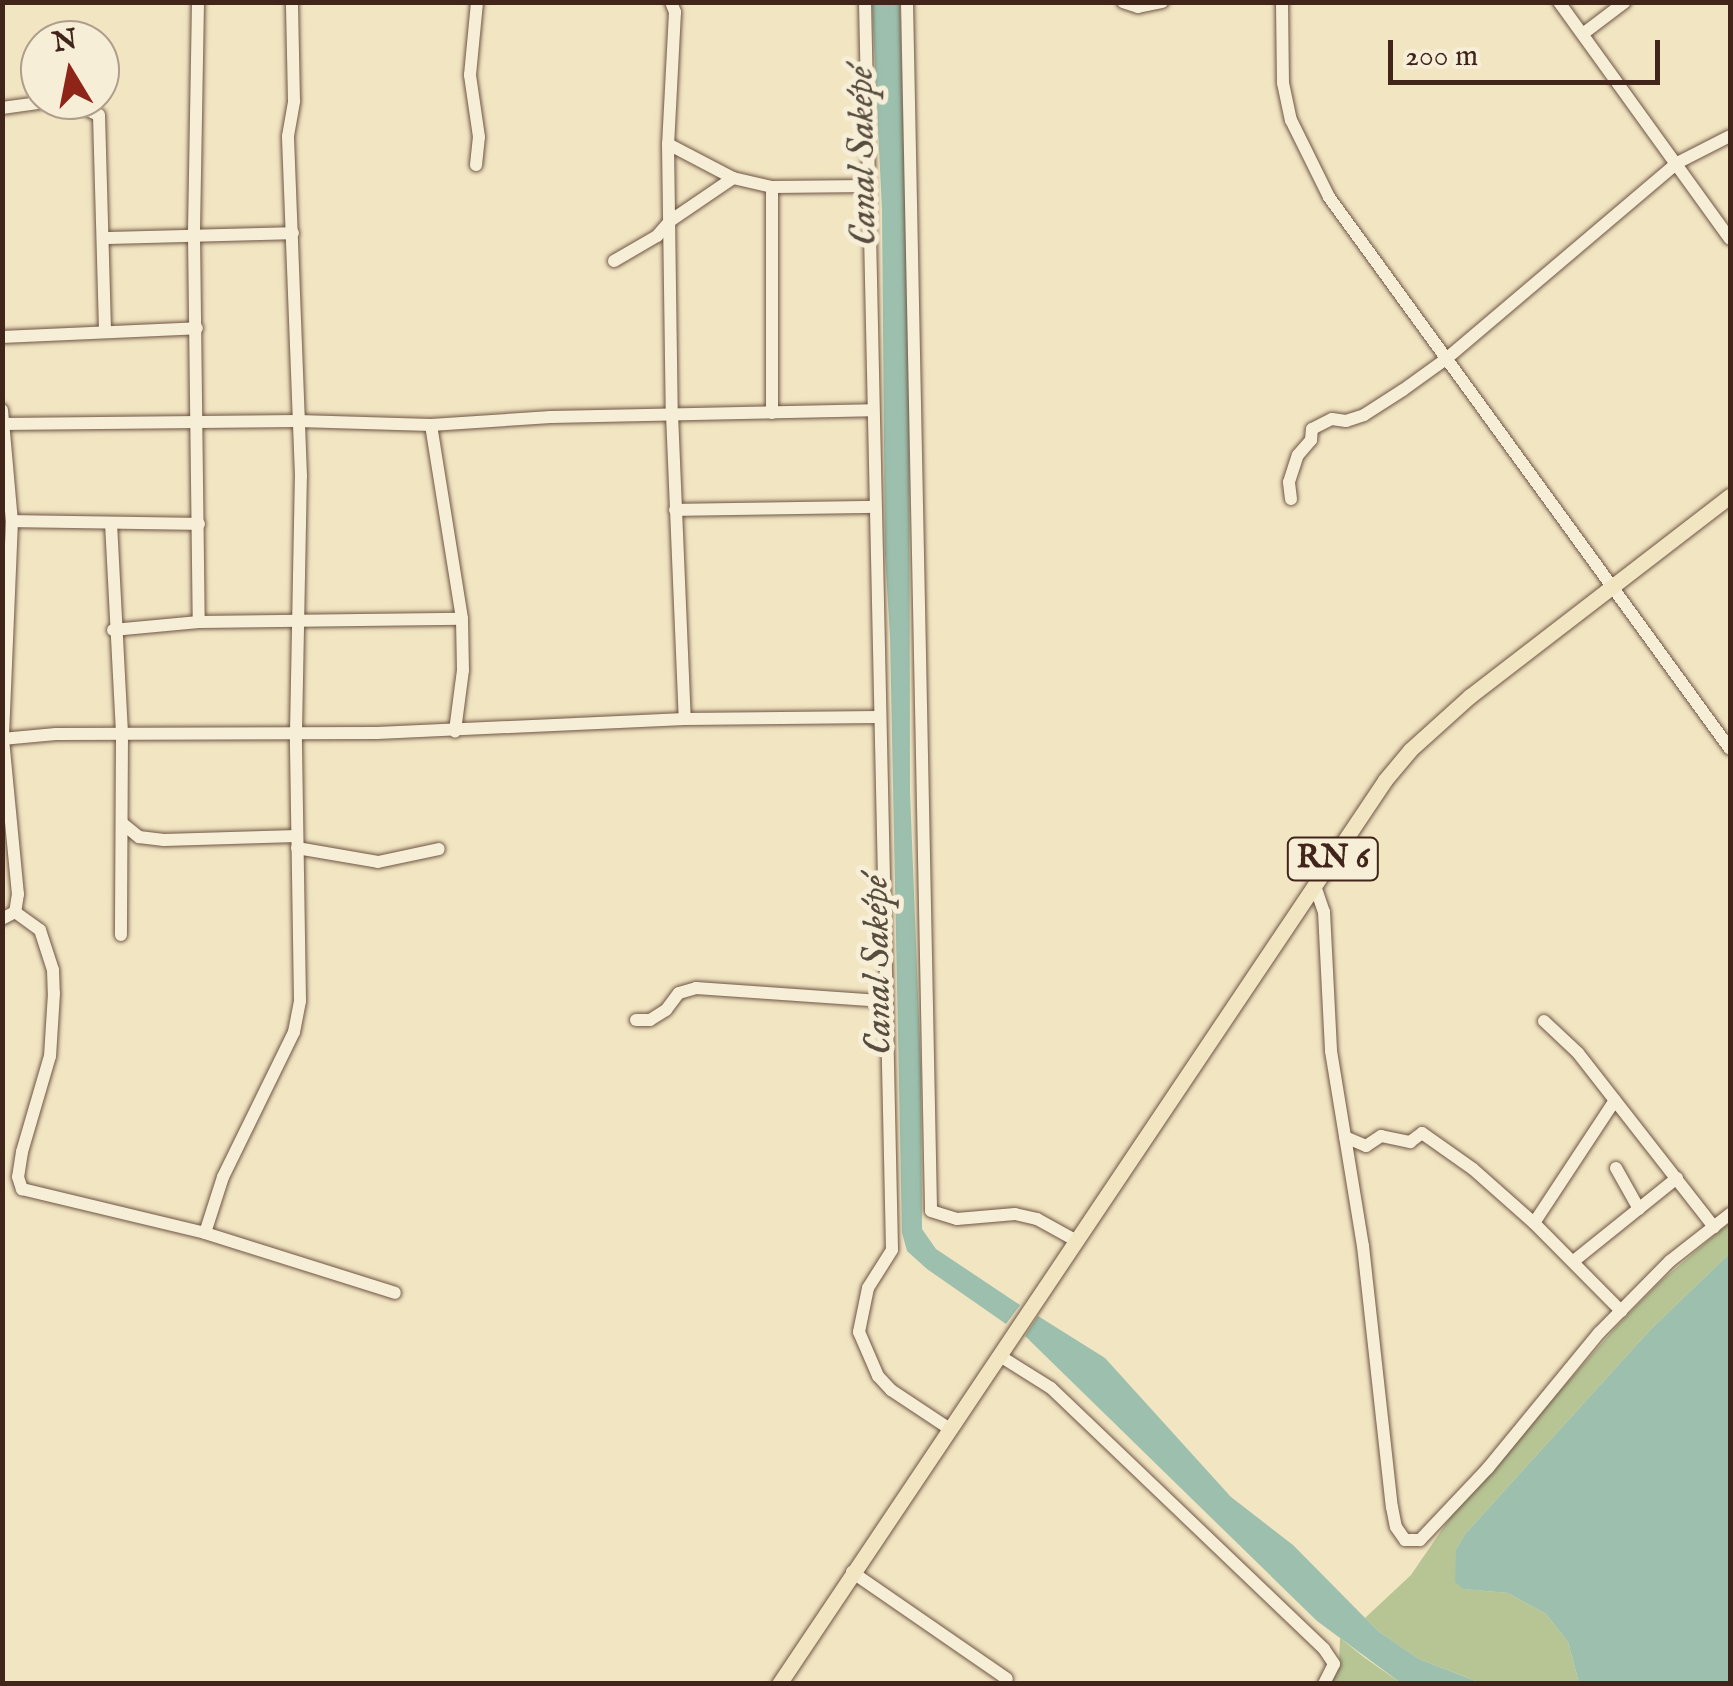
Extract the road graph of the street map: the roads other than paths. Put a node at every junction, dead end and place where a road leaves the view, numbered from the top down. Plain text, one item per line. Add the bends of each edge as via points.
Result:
1 (198, 2) edge
2 (292, 2) edge
3 (478, 2) edge
4 (672, 2) edge
5 (865, 2) edge
6 (908, 2) edge
7 (1122, 2) edge
8 (1162, 2) edge
9 (1282, 2) edge
10 (1559, 2) edge
11 (1626, 2) edge
12 (1584, 33) junction
13 (2, 108) edge
14 (1730, 136) edge
15 (668, 144) junction
16 (1676, 164) junction
17 (476, 165) dead end
18 (733, 178) junction
19 (870, 186) junction
20 (772, 187) junction
21 (670, 221) junction
22 (293, 233) junction
23 (194, 235) junction
24 (105, 238) junction
25 (1730, 239) edge
26 (614, 261) dead end
27 (197, 328) junction
28 (105, 330) junction
29 (2, 337) edge
30 (1446, 359) junction
31 (872, 410) junction
32 (772, 412) junction
33 (672, 414) junction
34 (4, 419) edge
35 (197, 421) junction
36 (298, 421) junction
37 (432, 425) junction
38 (1730, 496) edge
39 (1291, 498) dead end
40 (874, 507) junction
41 (675, 510) junction
42 (12, 521) junction
43 (111, 523) junction
44 (198, 524) junction
45 (1611, 588) junction
46 (462, 619) junction
47 (298, 620) junction
48 (200, 622) junction
49 (113, 630) junction
50 (878, 717) junction
51 (685, 719) junction
52 (455, 731) junction
53 (296, 732) junction
54 (122, 734) junction
55 (3, 739) edge
56 (1730, 749) edge
57 (123, 824) junction
58 (297, 842) junction
59 (8, 846) edge
60 (440, 849) dead end
61 (1315, 886) junction
62 (9, 916) edge
63 (121, 935) dead end
64 (884, 1002) junction
65 (636, 1020) dead end
66 (1544, 1021) dead end
67 (1615, 1100) junction
68 (1345, 1137) junction
69 (1616, 1168) dead end
70 (1676, 1178) junction
71 (1639, 1209) junction
72 (1730, 1214) edge
73 (1534, 1223) junction
74 (1714, 1227) junction
75 (205, 1233) junction
76 (1077, 1241) junction
77 (1575, 1260) junction
78 (396, 1293) dead end
79 (1621, 1311) junction
80 (1003, 1352) junction
81 (950, 1429) junction
82 (852, 1572) junction
83 (1007, 1679) dead end
84 (779, 1684) edge
85 (1324, 1684) edge

1 - 23 street
2 - 22 street
3 - 17 street via 470,75
4 - 15 street
5 - 19 street
6 - 76 street via 931,1211 956,1220 992,1214 1037,1219
7 - 8 street
9 - 30 street via 1290,120 1329,197
10 - 12 street
11 - 12 street
12 - 16 street
13 - 24 street via 75,104 99,115
14 - 16 street
15 - 18 street
15 - 21 street
16 - 25 street
16 - 30 street
18 - 20 street
18 - 21 street
19 - 20 street
19 - 31 street
20 - 32 street
21 - 26 street
21 - 33 street
22 - 23 street
22 - 36 street
23 - 24 street
23 - 27 street
24 - 28 street
27 - 28 street
27 - 35 street
28 - 29 street
30 - 39 street via 1364,415 1312,429 1312,440 1298,454
30 - 45 street
31 - 32 street
31 - 40 street
32 - 33 street
33 - 37 street
33 - 41 street
34 - 35 street
34 - 42 street
35 - 36 street
35 - 44 street
36 - 37 street
36 - 47 street
37 - 46 street
38 - 45 main road, RN 6
40 - 41 street
40 - 50 street
41 - 51 street
42 - 43 street
42 - 55 street
43 - 44 street
43 - 49 street
44 - 48 street
45 - 56 street
45 - 61 main road, RN 6 via 1410,750
46 - 47 street
46 - 52 street
47 - 48 street
47 - 53 street
48 - 49 street
49 - 54 street
50 - 51 street
50 - 64 street
51 - 52 street
52 - 53 street
53 - 54 street
53 - 58 street
54 - 55 street
54 - 57 street
55 - 59 street
57 - 58 street via 139,837 164,840
57 - 63 street
58 - 60 street via 378,862
58 - 75 street via 302,952 294,1032 222,1177
59 - 62 street
61 - 68 street via 1324,912 1330,1051
61 - 76 main road, RN 6
62 - 75 street via 40,930 54,992 50,1056 33,1102 19,1185
64 - 65 street via 696,988 678,992 650,1020
64 - 81 street via 892,1250 868,1288 859,1332 891,1390
66 - 67 street
67 - 70 street
67 - 73 street
68 - 73 street via 1366,1146 1381,1136 1410,1142 1422,1133
68 - 79 street via 1392,1507 1405,1540 1420,1540 1452,1507
69 - 71 street
70 - 71 street
70 - 74 street
71 - 77 street
72 - 74 street
73 - 77 street
74 - 79 street
75 - 78 street
76 - 80 main road, RN 6
77 - 79 street
80 - 81 main road, RN 6
80 - 85 street via 1052,1388 1324,1649 1334,1664
81 - 82 main road, RN 6
82 - 83 street
82 - 84 main road, RN 6

